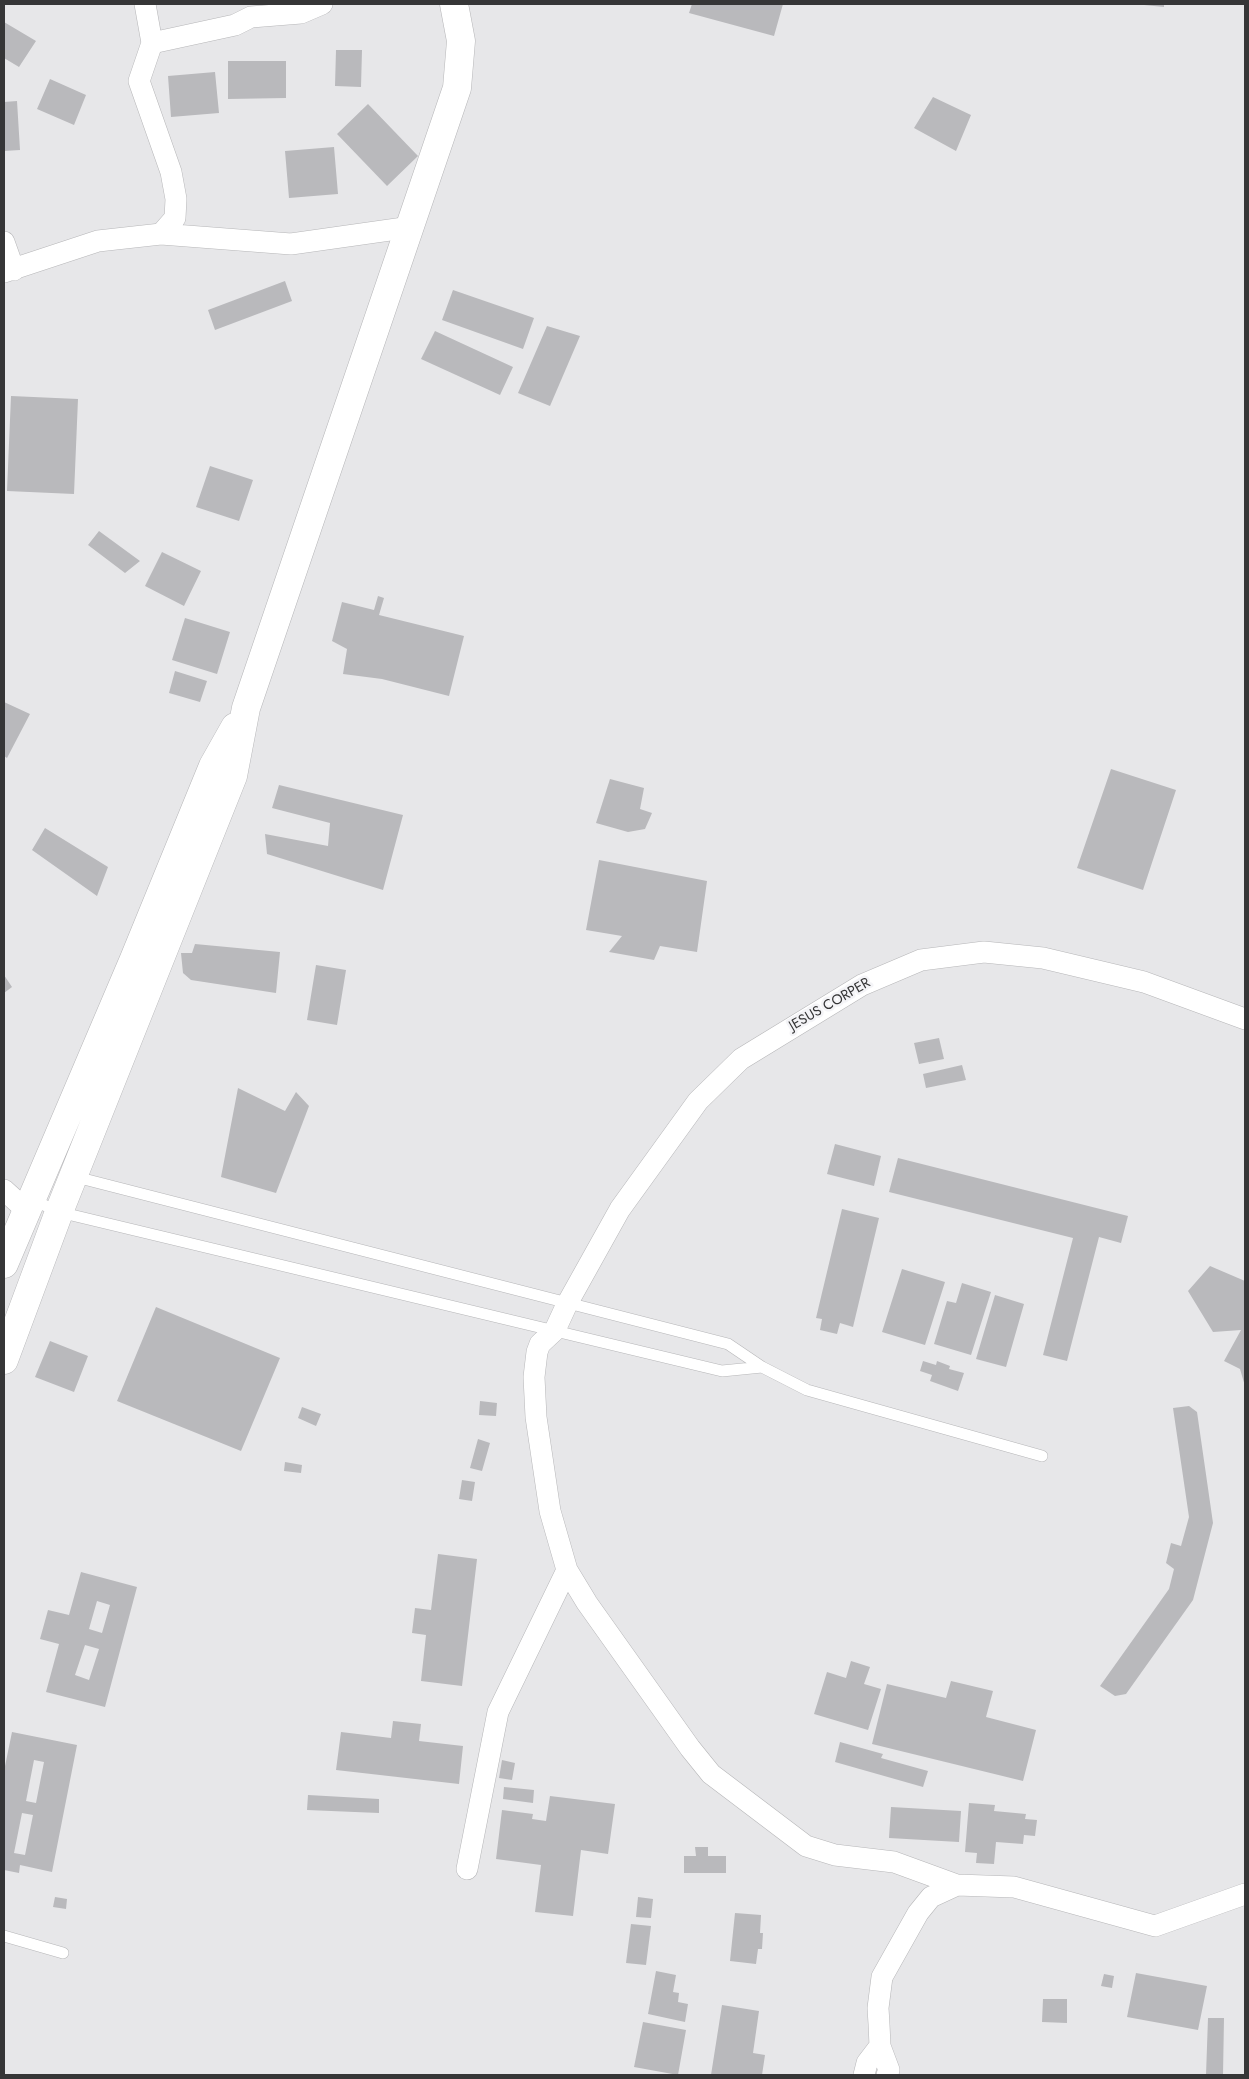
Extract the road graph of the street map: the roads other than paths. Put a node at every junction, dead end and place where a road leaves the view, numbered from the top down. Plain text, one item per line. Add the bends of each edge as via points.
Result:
1 (146, 4) edge
2 (322, 4) edge
3 (454, 4) edge
4 (152, 43) junction
5 (411, 227) junction
6 (161, 234) junction
7 (4, 242) edge
8 (9, 271) edge
9 (246, 708) junction
10 (1245, 1019) edge
11 (43, 1169) junction
12 (74, 1176) junction
13 (4, 1190) edge
14 (29, 1204) junction
15 (59, 1212) junction
16 (4, 1264) edge
17 (567, 1304) junction
18 (555, 1330) junction
19 (4, 1360) edge
20 (762, 1367) junction
21 (1042, 1456) dead end
22 (567, 1570) junction
23 (467, 1869) dead end
24 (957, 1885) junction
25 (1245, 1894) edge
26 (4, 1936) edge
27 (63, 1953) dead end
28 (880, 2046) junction
29 (864, 2075) edge
30 (887, 2075) edge

1 - 4 street
2 - 4 street via 301,13 250,16 235,25
3 - 5 street via 461,40 457,88
4 - 6 street via 139,81 171,172 176,199 175,218
5 - 6 street via 291,244
5 - 9 street
6 - 8 street via 98,241
7 - 8 street
9 - 11 street via 213,766
9 - 12 street via 233,776
10 - 17 street, JESUS CORPER via 1144,982 1044,958 984,952 921,960 854,989 741,1059 698,1101 620,1209
11 - 12 lane
11 - 14 street
12 - 15 street
12 - 17 lane
13 - 14 street
14 - 15 lane
14 - 16 street
15 - 18 lane
15 - 19 street
17 - 18 street, JESUS CORPER
17 - 20 lane via 728,1344
18 - 20 lane via 722,1372
18 - 22 street, JESUS CORPER via 540,1344 537,1352 534,1377 536,1417 550,1510
20 - 21 lane via 807,1390
22 - 23 street via 498,1712
22 - 24 street, JESUS CORPER via 587,1603 711,1774 806,1846 835,1855 894,1862
24 - 25 street via 1014,1887 1155,1926
24 - 28 street via 931,1897 918,1913 882,1977 878,2008
26 - 27 lane
28 - 29 street via 867,2063
28 - 30 street

